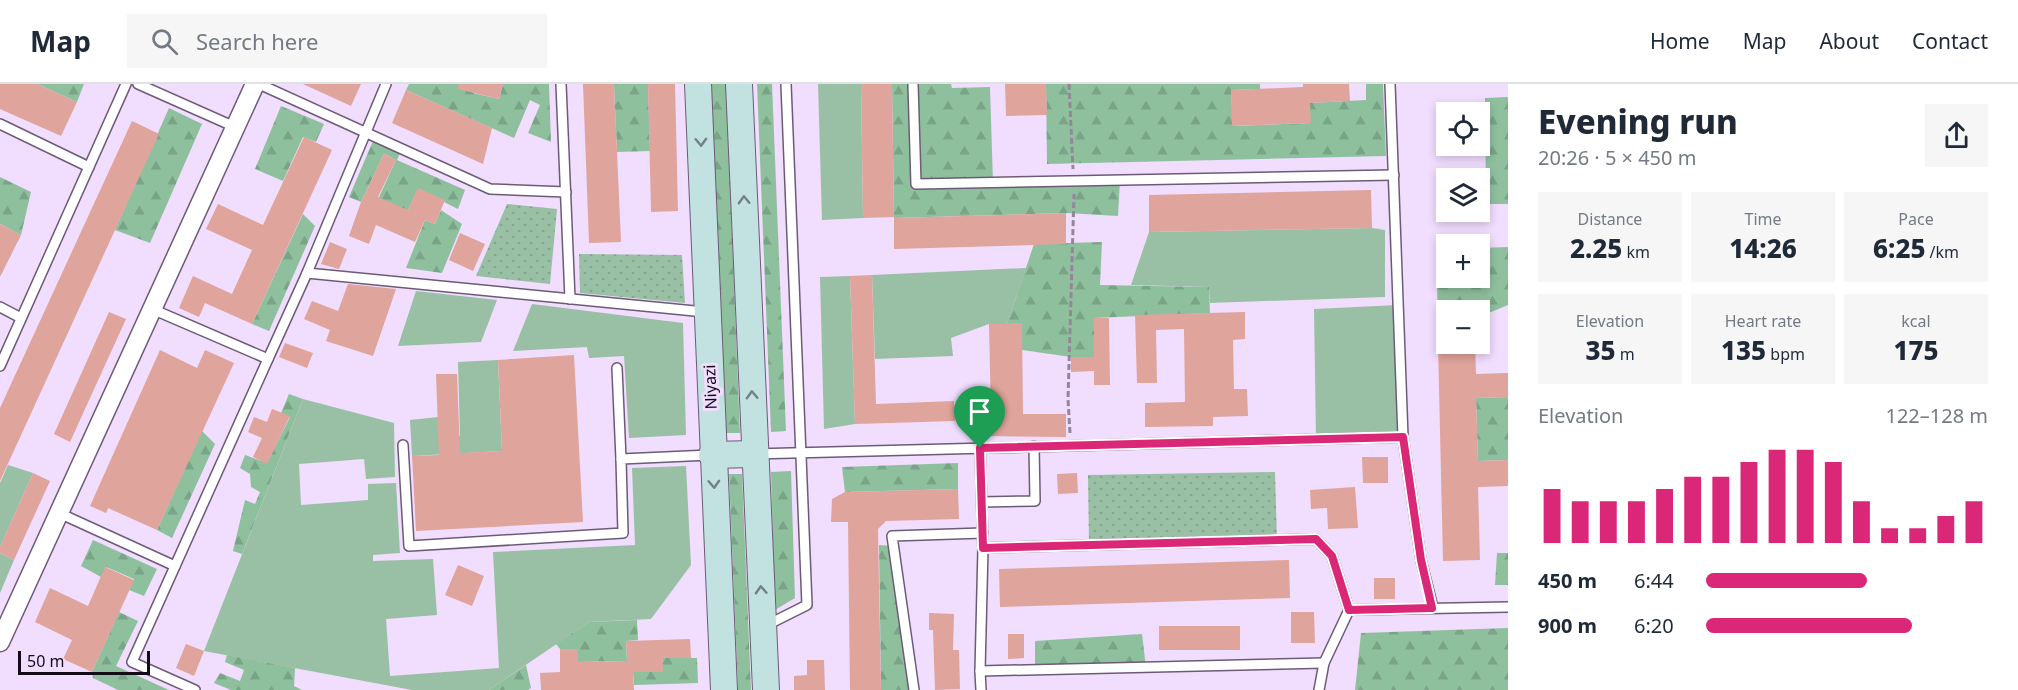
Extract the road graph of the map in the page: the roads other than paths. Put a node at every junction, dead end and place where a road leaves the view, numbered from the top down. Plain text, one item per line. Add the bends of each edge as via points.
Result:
1 (126, 84) edge
2 (138, 84) edge
3 (257, 84) edge
4 (386, 84) edge
5 (561, 84) edge
6 (698, 84) edge
7 (739, 84) edge
8 (786, 84) edge
9 (913, 84) edge
10 (1390, 84) edge
11 (0, 124) edge
12 (235, 127) junction
13 (366, 131) junction
14 (89, 167) junction
15 (1394, 175) junction
16 (566, 192) junction
17 (307, 273) junction
18 (570, 299) junction
19 (0, 307) edge
20 (152, 309) junction
21 (707, 312) junction
22 (21, 318) junction
23 (268, 359) junction
24 (0, 366) edge
25 (616, 368) dead end
26 (1403, 437) junction
27 (403, 446) dead end
28 (1034, 446) junction
29 (980, 448) junction
30 (801, 451) junction
31 (754, 454) junction
32 (712, 455) junction
33 (621, 459) junction
34 (982, 502) junction
35 (59, 513) junction
36 (983, 533) junction
37 (983, 548) junction
38 (175, 567) junction
39 (1508, 607) edge
40 (1432, 608) junction
41 (1349, 610) junction
42 (763, 627) junction
43 (0, 642) edge
44 (1324, 663) junction
45 (980, 671) junction
46 (195, 690) edge
47 (724, 690) edge
48 (766, 690) edge
49 (914, 690) edge
50 (981, 690) edge
51 (1319, 690) edge

1 - 14 lane
2 - 12 lane
3 - 12 street
3 - 13 lane
4 - 13 lane
5 - 16 lane
6 -> 21 main road, Niyazi
31 -> 7 main road
8 - 30 lane
9 - 15 lane via 916,184
10 - 15 lane
11 - 14 lane
12 - 20 street
13 - 16 lane via 490,189
13 - 17 lane
14 - 22 lane
15 - 26 lane
16 - 18 lane
17 - 18 lane
17 - 23 lane
18 - 21 lane
19 - 22 lane
20 - 23 lane
20 - 35 street
21 - 32 main road, Niyazi
22 - 24 lane
23 - 38 lane
25 - 33 lane
26 - 28 lane
26 - 40 lane
27 - 33 lane via 409,546 623,533
28 - 29 lane
28 - 34 lane via 1035,501
29 - 30 lane
29 - 34 lane
30 - 31 lane
30 - 42 lane via 807,605
31 - 32 main road
42 -> 31 main road
32 - 33 lane
32 -> 47 main road, Niyazi
34 - 36 lane
35 - 38 lane
35 - 43 street
36 - 37 lane
36 - 49 lane via 892,536
37 - 41 lane via 1316,539 1332,556
37 - 45 lane
38 - 46 lane via 132,662
39 - 40 lane
40 - 41 lane
41 - 44 lane
42 - 48 main road
44 - 45 lane
44 - 51 lane
45 - 50 lane

